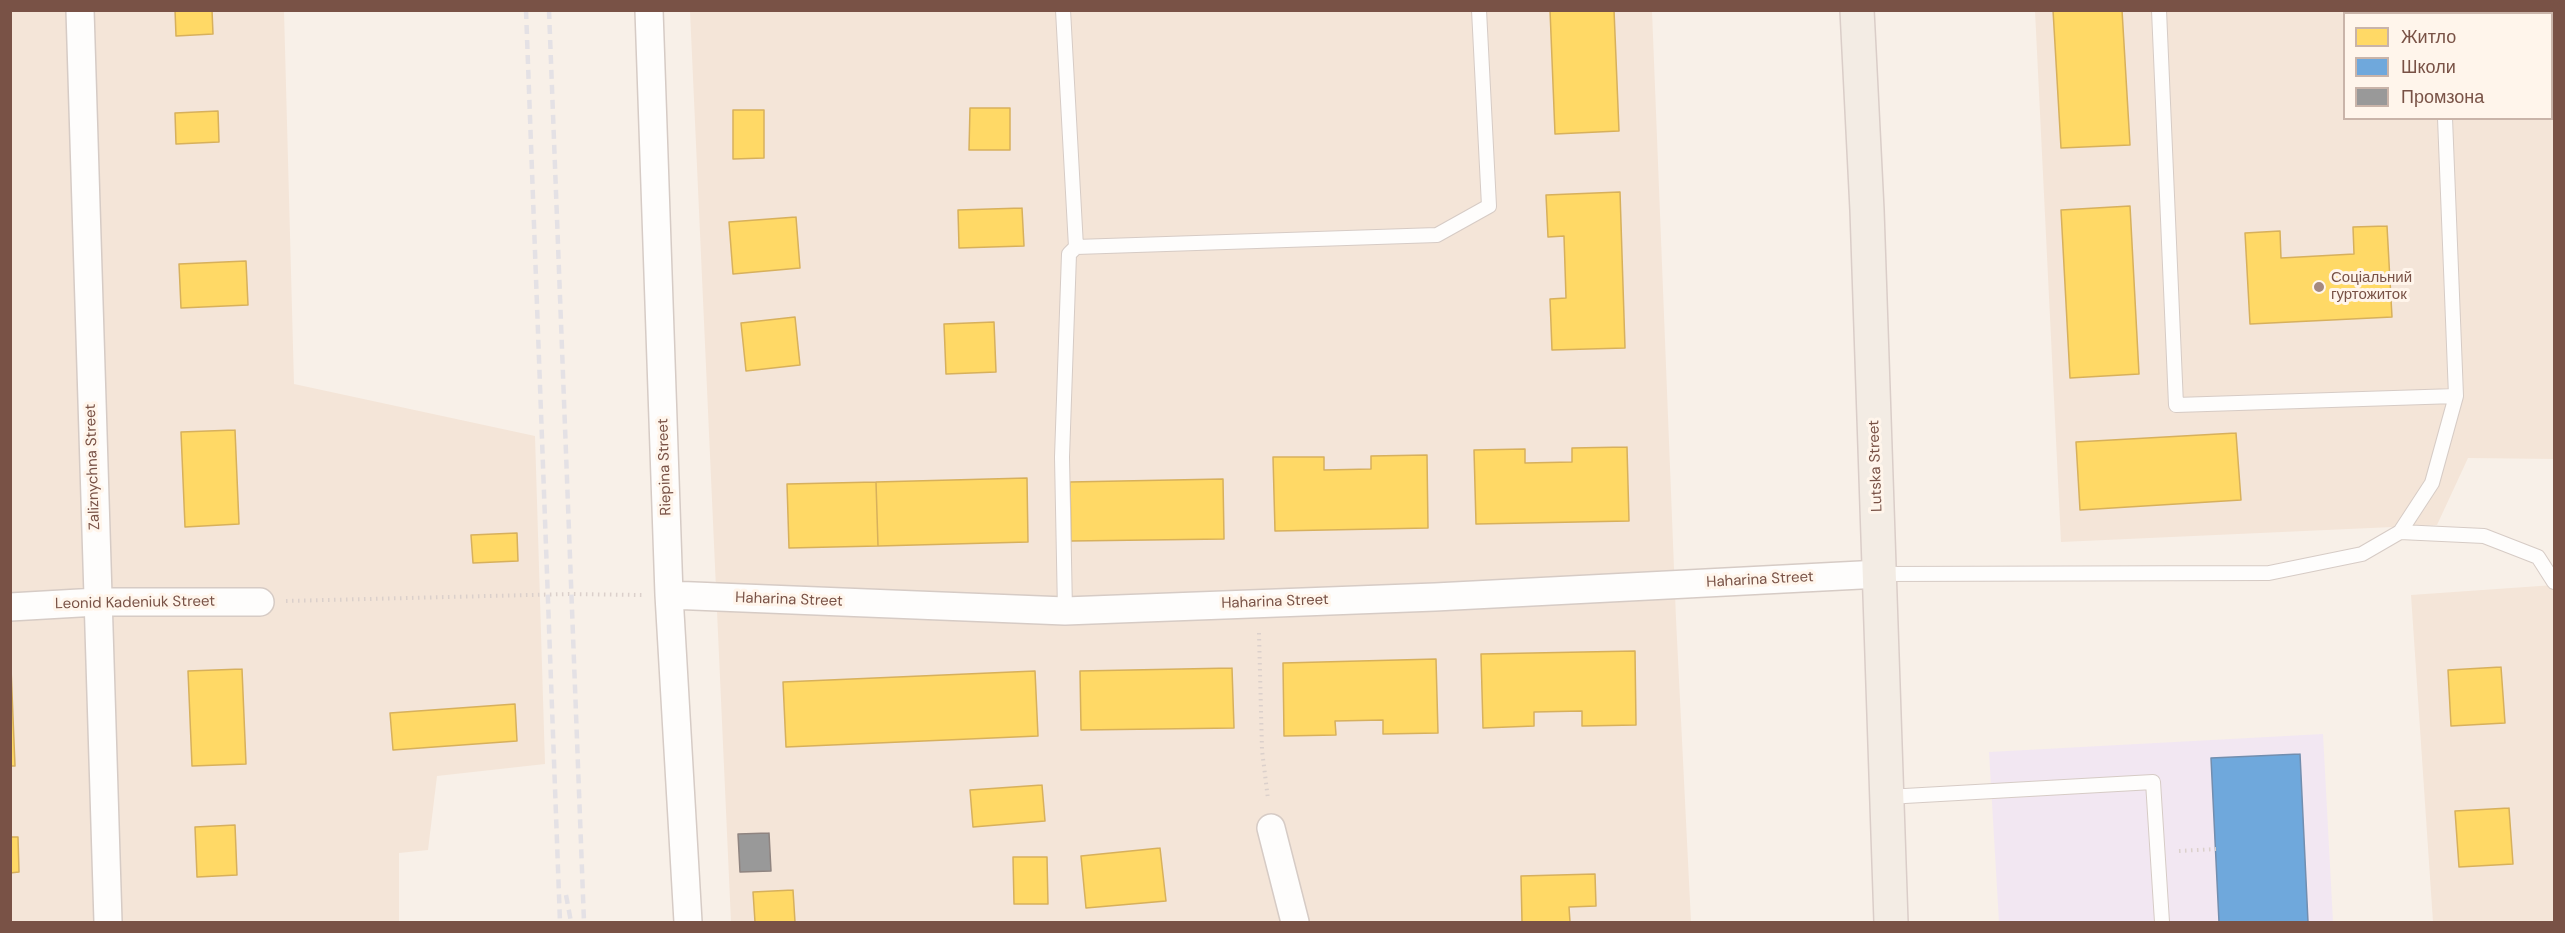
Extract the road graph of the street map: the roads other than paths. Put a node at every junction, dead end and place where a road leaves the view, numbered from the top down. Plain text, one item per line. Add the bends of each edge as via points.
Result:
1 (80, 10) edge
2 (649, 10) edge
3 (1064, 10) edge
4 (1479, 10) edge
5 (1857, 10) edge
6 (2159, 10) edge
7 (2445, 120) edge
8 (1076, 247) junction
9 (2456, 396) junction
10 (2400, 532) junction
11 (1880, 574) junction
12 (2554, 582) edge
13 (669, 595) junction
14 (97, 602) junction
15 (260, 602) road end
16 (10, 606) edge
17 (1065, 610) junction
18 (1887, 797) junction
19 (1271, 828) road end
20 (108, 922) edge
21 (688, 922) edge
22 (1295, 922) edge
23 (1891, 922) edge
24 (2162, 922) edge

1 - 14 street, Zaliznychna Street
2 - 13 street, Riepina Street
3 - 8 lane
4 - 8 lane via 1489,206 1437,236
5 - 11 main road, Lutska Street
6 - 9 lane via 2176,405
7 - 9 lane
8 - 17 lane via 1069,254 1062,457
9 - 10 lane via 2432,483
10 - 11 lane via 2362,554 2269,573
10 - 12 lane via 2484,536 2538,557
11 - 17 street, Haharina Street via 1435,597
11 - 18 main road, Lutska Street
13 - 17 street, Haharina Street
13 - 21 street, Riepina Street
14 - 15 street, Leonid Kadeniuk Street
14 - 16 street, Leonid Kadeniuk Street
14 - 20 street, Zaliznychna Street
18 - 23 main road, Lutska Street
18 - 24 lane via 2153,782
19 - 22 street

